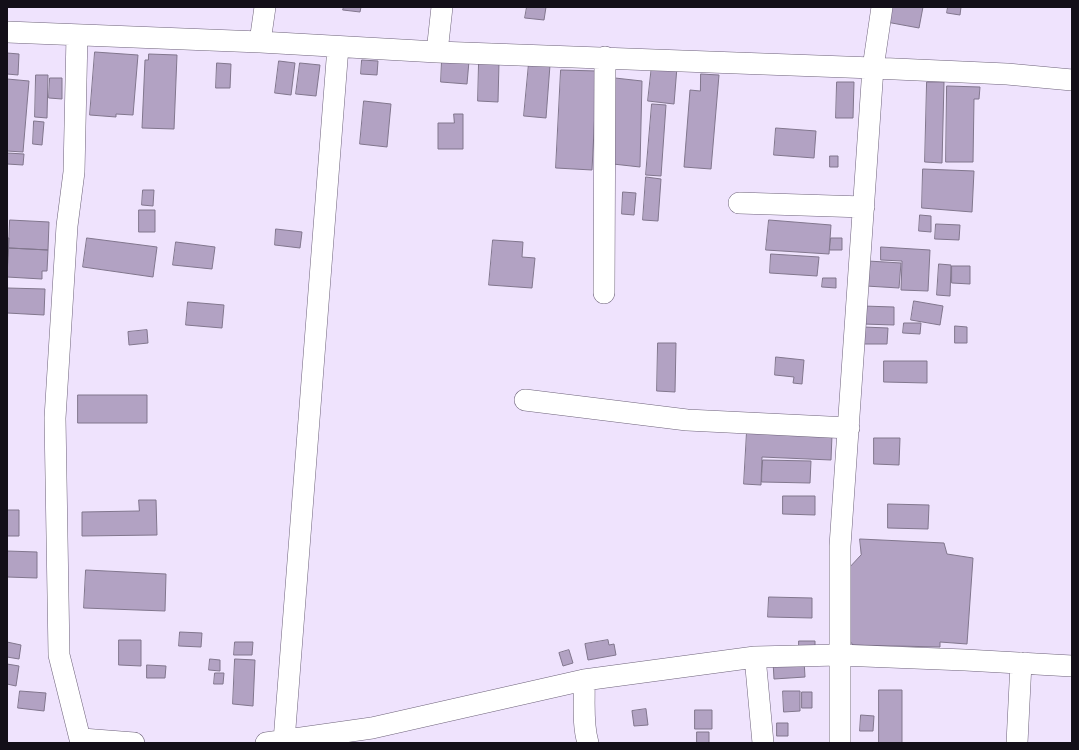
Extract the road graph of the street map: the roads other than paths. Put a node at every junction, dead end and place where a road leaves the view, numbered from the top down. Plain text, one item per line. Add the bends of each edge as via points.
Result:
1 (265, 7) edge
2 (442, 7) edge
3 (882, 7) edge
4 (7, 32) edge
5 (77, 35) junction
6 (260, 42) junction
7 (338, 48) junction
8 (437, 52) junction
9 (605, 57) junction
10 (873, 68) junction
11 (1072, 80) edge
12 (739, 203) dead end
13 (864, 207) junction
14 (604, 293) dead end
15 (525, 400) dead end
16 (849, 428) junction
17 (839, 655) junction
18 (755, 657) junction
19 (1021, 663) junction
20 (1072, 666) edge
21 (584, 680) junction
22 (81, 741) edge
23 (275, 742) edge
24 (134, 743) edge
25 (588, 743) edge
26 (763, 743) edge
27 (840, 743) edge
28 (1017, 743) edge

1 - 6 street
2 - 8 street
3 - 10 street
4 - 5 street
5 - 6 street
5 - 22 street via 74,172 67,226 55,418 59,655
6 - 7 street
7 - 8 street
7 - 23 street via 314,337
8 - 9 street
9 - 10 street
9 - 14 street
10 - 11 street via 1007,74
10 - 13 street
12 - 13 street
13 - 16 street
15 - 16 street via 687,420
16 - 17 street via 840,546
17 - 18 street
17 - 19 street
17 - 27 street
18 - 21 street
18 - 26 street
19 - 20 street
19 - 28 street
21 - 23 street via 372,728
21 - 25 street via 584,729
22 - 24 street

